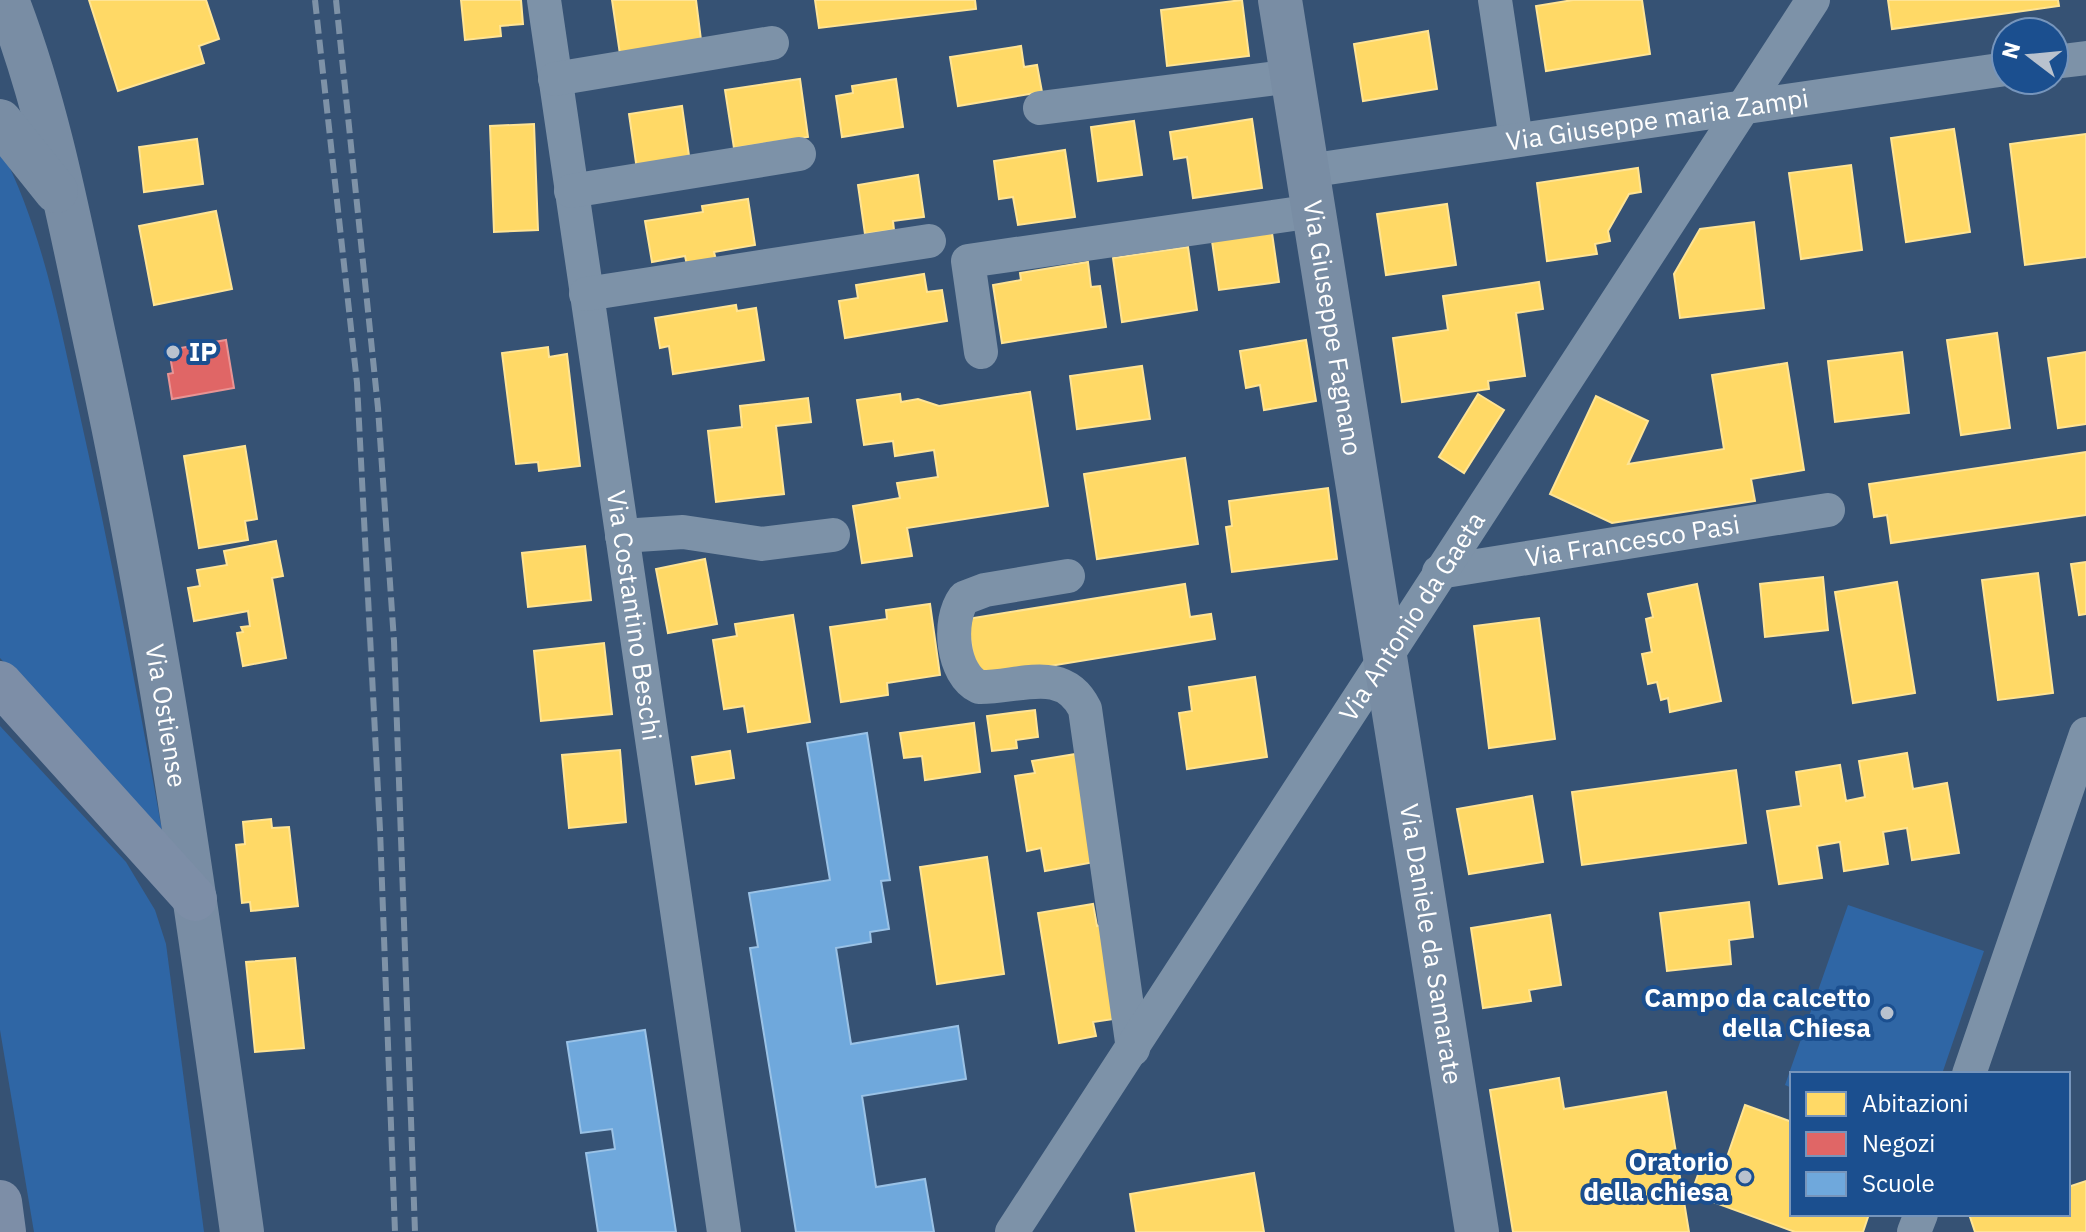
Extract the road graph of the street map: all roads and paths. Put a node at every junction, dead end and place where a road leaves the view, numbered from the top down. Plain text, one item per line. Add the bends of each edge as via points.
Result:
1 (7, 0) edge
2 (544, 0) edge
3 (1280, 0) edge
4 (1495, 0) edge
5 (1813, 0) edge
6 (772, 43) dead end
7 (1990, 71) edge
8 (1292, 76) junction
9 (555, 79) junction
10 (1040, 108) dead end
11 (1741, 108) junction
12 (0, 121) edge
13 (1516, 140) junction
14 (799, 154) dead end
15 (571, 191) junction
16 (1310, 191) junction
17 (65, 202) junction
18 (929, 241) dead end
19 (586, 294) junction
20 (981, 352) dead end
21 (1828, 510) dead end
22 (833, 535) dead end
23 (622, 536) junction
24 (1439, 572) junction
25 (1068, 576) dead end
26 (1384, 658) junction
27 (0, 683) edge
28 (2086, 734) edge
29 (195, 899) junction
30 (1133, 1049) junction
31 (1970, 1072) edge
32 (0, 1202) edge
33 (4, 1232) edge
34 (242, 1232) edge
35 (724, 1232) edge
36 (1012, 1232) edge
37 (1477, 1232) edge

1 - 17 main road, Via Ostiense via 33,76
2 - 9 street, Via Costantino Beschi
3 - 8 main road, Via Giuseppe Fagnano
4 - 13 street
5 - 11 street, Via Antonio da Gaeta
6 - 9 street
7 - 11 street, Via Giuseppe maria Zampi
8 - 10 street
8 - 16 main road, Via Giuseppe Fagnano
9 - 15 street, Via Costantino Beschi
11 - 13 street, Via Giuseppe maria Zampi
11 - 24 street, Via Antonio da Gaeta
12 - 17 main road, Via Ostiense
13 - 16 street, Via Giuseppe maria Zampi
14 - 15 street
15 - 19 street, Via Costantino Beschi
16 - 20 street, Via Giuseppe maria Zampi via 968,261
16 - 26 main road, Via Giuseppe Fagnano
17 - 29 main road, Via Ostiense via 134,530
18 - 19 street
19 - 23 street, Via Costantino Beschi
21 - 24 street, Via Francesco Pasi
22 - 23 street via 762,544 683,532
23 - 35 street, Via Costantino Beschi
24 - 26 street, Via Antonio da Gaeta
25 - 30 street via 964,598 955,617 960,665 970,683 979,687 1040,680 1063,684 1079,696 1085,709
26 - 30 street, Via Antonio da Gaeta
26 - 37 main road, Via Daniele da Samarate
27 - 29 main road
28 - 31 street
29 - 34 main road, Via Ostiense
30 - 36 street, Via Antonio da Gaeta
32 - 33 main road

